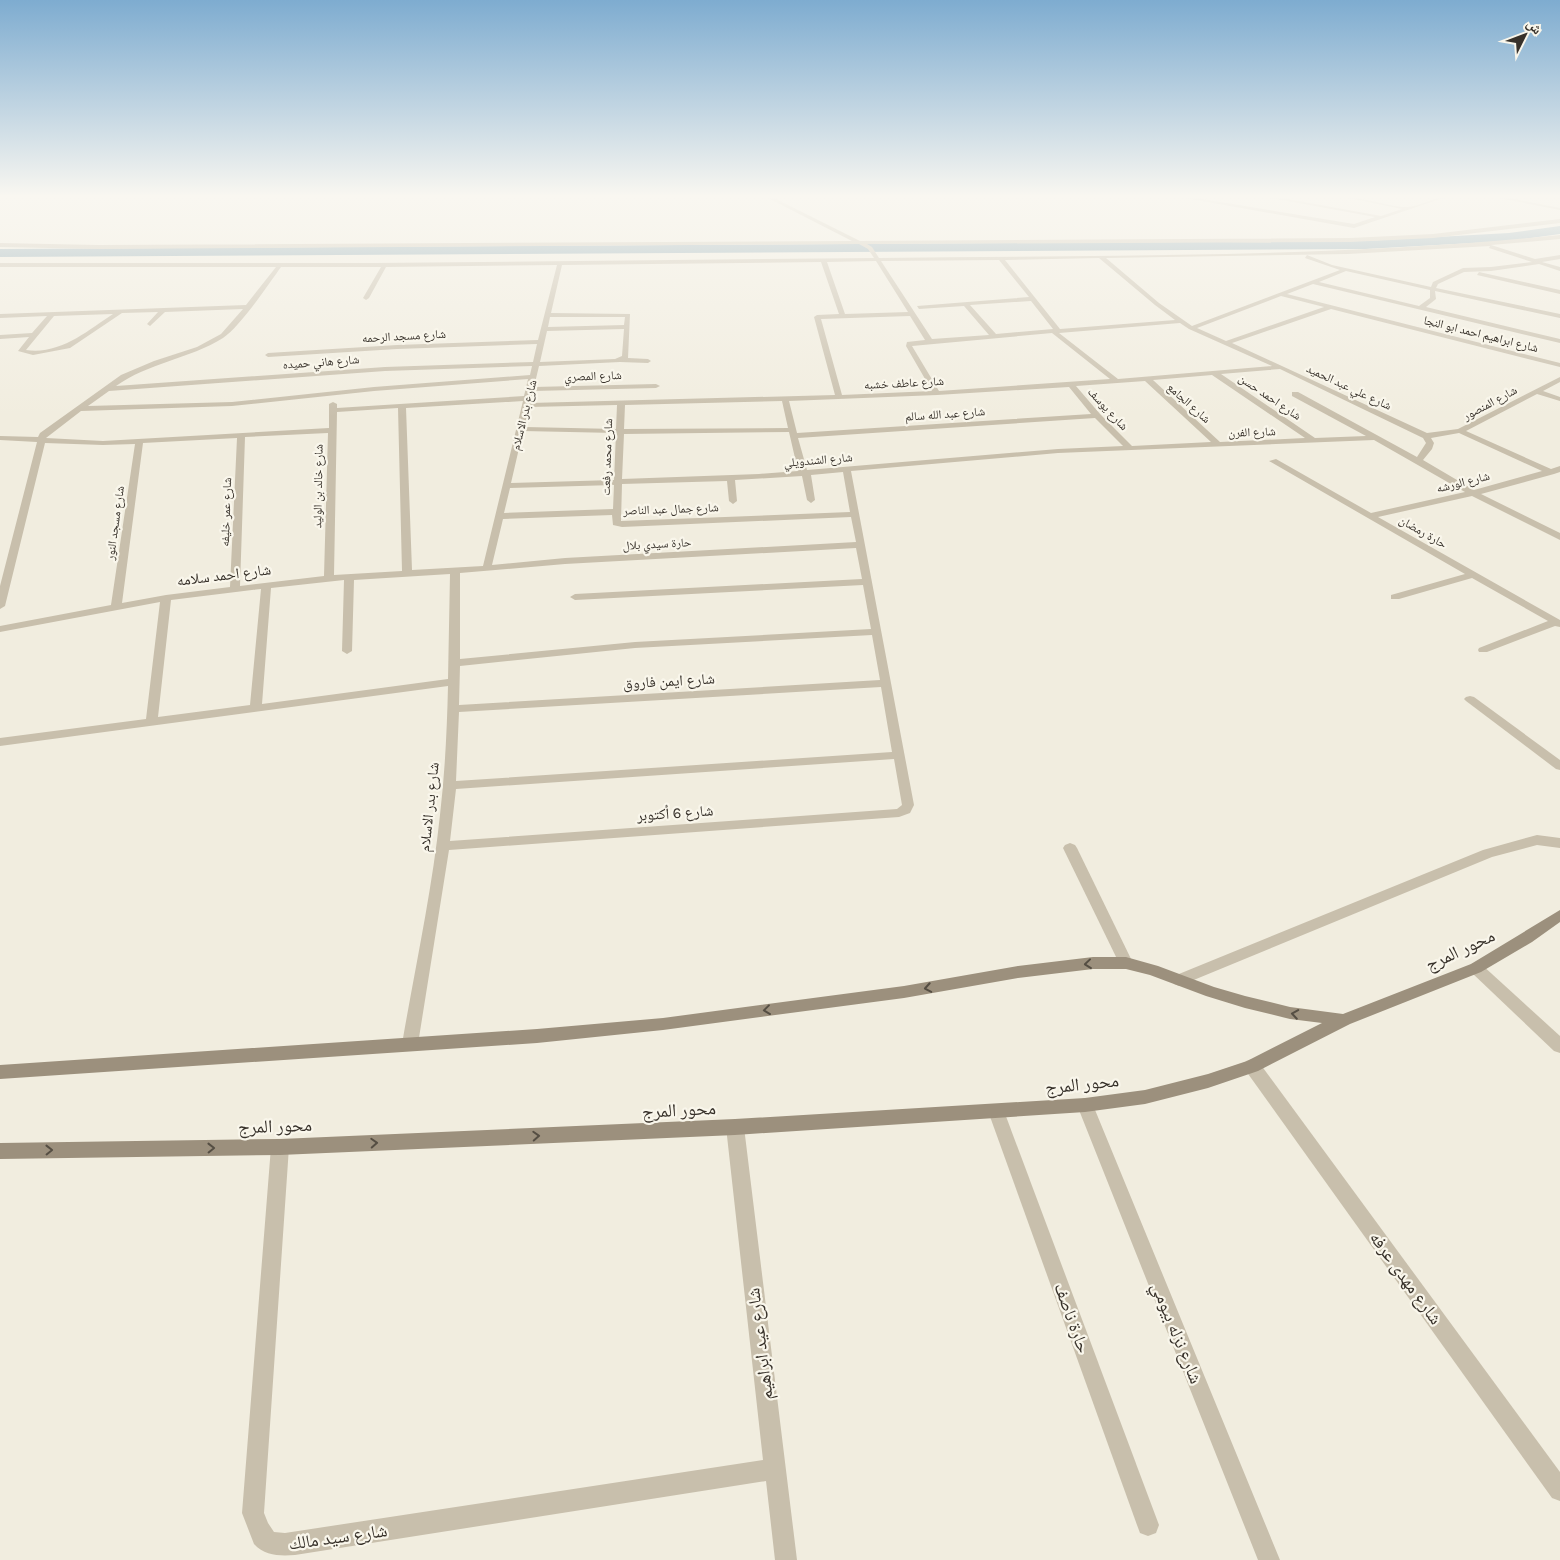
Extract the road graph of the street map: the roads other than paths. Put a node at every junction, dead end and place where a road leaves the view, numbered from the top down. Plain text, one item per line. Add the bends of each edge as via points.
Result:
1 (275, 271) edge
2 (381, 271) edge
3 (558, 271) edge
4 (827, 271) edge
5 (885, 271) edge
6 (1010, 271) edge
7 (1118, 271) edge
8 (1342, 271) edge
9 (1355, 271) edge
10 (1461, 271) edge
11 (1467, 271) edge
12 (1313, 282) junction
13 (1433, 288) junction
14 (1560, 292) edge
15 (1280, 294) junction
16 (366, 298) dead end
17 (1033, 299) junction
18 (966, 304) junction
19 (248, 306) junction
20 (919, 307) dead end
21 (1330, 307) junction
22 (1420, 308) junction
23 (163, 310) junction
24 (120, 312) junction
25 (52, 314) junction
26 (913, 314) junction
27 (842, 315) junction
28 (0, 316) edge
29 (547, 316) junction
30 (1560, 316) edge
31 (1430, 317) junction
32 (1181, 321) junction
33 (150, 324) dead end
34 (627, 327) junction
35 (1191, 328) junction
36 (544, 329) junction
37 (1417, 329) junction
38 (1056, 331) junction
39 (34, 335) junction
40 (994, 336) junction
41 (0, 337) edge
42 (929, 340) junction
43 (1560, 341) edge
44 (541, 342) junction
45 (1226, 343) junction
46 (268, 355) dead end
47 (620, 360) junction
48 (648, 361) dead end
49 (536, 362) junction
50 (1560, 365) edge
51 (1281, 367) junction
52 (1214, 373) junction
53 (533, 377) junction
54 (1146, 378) junction
55 (1560, 379) edge
56 (1117, 381) junction
57 (1071, 385) junction
58 (656, 386) dead end
59 (108, 388) junction
60 (1537, 390) junction
61 (937, 393) junction
62 (333, 394) junction
63 (1295, 394) dead end
64 (839, 397) junction
65 (528, 398) junction
66 (1560, 399) edge
67 (785, 400) junction
68 (621, 403) junction
69 (402, 406) junction
70 (79, 410) junction
71 (332, 410) junction
72 (1097, 416) junction
73 (332, 430) junction
74 (520, 430) junction
75 (620, 431) junction
76 (1460, 431) junction
77 (793, 433) junction
78 (241, 436) junction
79 (1426, 436) junction
80 (0, 438) edge
81 (1376, 438) junction
82 (41, 439) junction
83 (1313, 440) junction
84 (139, 442) junction
85 (1218, 444) junction
86 (1130, 448) junction
87 (1273, 461) dead end
88 (1418, 461) junction
89 (1560, 469) edge
90 (847, 470) junction
91 (1550, 472) junction
92 (804, 473) junction
93 (1560, 476) edge
94 (731, 478) junction
95 (618, 481) junction
96 (507, 486) junction
97 (1473, 493) junction
98 (811, 500) dead end
99 (733, 501) dead end
100 (617, 512) junction
101 (855, 514) junction
102 (499, 516) junction
103 (1370, 516) junction
104 (1560, 537) edge
105 (860, 545) junction
106 (487, 567) junction
107 (455, 571) junction
108 (407, 573) junction
109 (1472, 574) junction
110 (349, 577) junction
111 (329, 578) junction
112 (867, 582) junction
113 (266, 585) junction
114 (235, 588) junction
115 (576, 597) dead end
116 (1395, 597) dead end
117 (166, 598) junction
118 (0, 606) edge
119 (116, 607) junction
120 (1558, 623) edge
121 (0, 629) edge
122 (876, 632) junction
123 (1483, 650) dead end
124 (347, 651) dead end
125 (454, 663) junction
126 (454, 682) junction
127 (886, 683) junction
128 (1470, 699) dead end
129 (256, 708) junction
130 (454, 709) junction
131 (152, 722) junction
132 (0, 742) edge
133 (899, 755) junction
134 (1560, 766) edge
135 (450, 785) junction
136 (1560, 843) edge
137 (442, 846) junction
138 (1070, 848) dead end
139 (1560, 915) edge
140 (1126, 963) junction
141 (1476, 968) junction
142 (1179, 980) junction
143 (1344, 1020) junction
144 (410, 1044) junction
145 (1560, 1046) edge
146 (1252, 1066) junction
147 (0, 1072) edge
148 (1085, 1105) junction
149 (996, 1111) junction
150 (735, 1127) junction
151 (280, 1147) junction
152 (0, 1151) edge
153 (775, 1469) junction
154 (1560, 1490) edge
155 (1148, 1525) dead end
156 (786, 1560) edge
157 (1269, 1560) edge

1 - 19 street
2 - 16 street
3 - 29 street, شارع بدر الاسلام
4 - 27 street
5 - 26 street
6 - 17 street
7 - 32 street, شارع علي عبد الحميد
8 - 12 street
9 - 13 street
10 - 13 street via 1435,283
11 - 14 street
12 - 15 street
12 - 22 street
13 - 22 street via 1433,299
13 - 30 street
15 - 21 street, شارع ابراهيم احمد ابو النجا
15 - 35 street
17 - 18 street
17 - 38 street
18 - 20 street
18 - 40 street
19 - 23 street
19 - 59 street via 223,335 212,342 134,372
21 - 37 street, شارع ابراهيم احمد ابو النجا
21 - 45 street
22 - 31 street
23 - 24 street
23 - 33 street
24 - 25 street
24 - 39 street via 68,347 33,353 22,351
25 - 28 street
25 - 39 street
26 - 27 street
26 - 42 street
27 - 64 street via 817,317
29 - 34 street via 624,314 628,317
29 - 36 street, شارع بدر الاسلام
31 - 37 street
31 - 43 street
32 - 35 street, شارع علي عبد الحميد
32 - 38 street
34 - 36 street
34 - 47 street via 625,357
35 - 45 street, شارع علي عبد الحميد
36 - 44 street, شارع بدر الاسلام
37 - 50 street, شارع ابراهيم احمد ابو النجا
38 - 40 street
38 - 56 street
39 - 41 street
40 - 42 street
42 - 61 street via 908,344
44 - 46 street, شارع مسجد الرحمه
44 - 49 street, شارع بدر الاسلام
45 - 51 street, شارع علي عبد الحميد
47 - 48 street, شارع هاني حميده
47 - 49 street, شارع هاني حميده
49 - 53 street, شارع بدر الاسلام
49 - 59 street, شارع هاني حميده
51 - 52 street, شارع عاطف خشبه
51 - 79 street, شارع علي عبد الحميد
52 - 54 street, شارع عاطف خشبه
52 - 83 street, شارع احمد حسن
53 - 62 street
53 - 65 street, شارع بدر الاسلام
54 - 56 street, شارع عاطف خشبه
54 - 85 street, شارع الجامع
55 - 60 street, شارع المنصور
56 - 57 street, شارع عاطف خشبه
57 - 61 street, شارع عاطف خشبه
57 - 72 street, شارع يوسف
58 - 65 street, شارع المصري
59 - 70 street
60 - 66 street
60 - 76 street, شارع المنصور
61 - 64 street, شارع عاطف خشبه
62 - 70 street via 224,405
62 - 71 street, شارع خالد بن الوليد
63 - 81 street
64 - 67 street, شارع عاطف خشبه
65 - 68 street, شارع عاطف خشبه
65 - 69 street
65 - 74 street, شارع بدر الاسلام
67 - 68 street, شارع عاطف خشبه
67 - 77 street
68 - 75 street, شارع محمد رفعت
69 - 71 street
69 - 108 street
70 - 82 street
71 - 73 street, شارع خالد بن الوليد
72 - 77 street, شارع عبد الله سالم
72 - 86 street, شارع يوسف
73 - 78 street
73 - 111 street, شارع خالد بن الوليد
74 - 75 street, شارع عبد الله سالم
74 - 96 street, شارع بدر الاسلام
75 - 77 street, شارع عبد الله سالم
75 - 95 street, شارع محمد رفعت
76 - 79 street, شارع المنصور
76 - 91 street
77 - 92 street
78 - 84 street
78 - 114 street, شارع عمر خليفه
79 - 88 street via 1430,443
80 - 82 street
81 - 83 street, شارع الفرن
81 - 88 street
82 - 84 street via 86,443
82 - 118 street
83 - 85 street, شارع الفرن
84 - 119 street, شارع مسجد النور
85 - 86 street, شارع الفرن
86 - 90 street, شارع الشندويلي via 1022,453
87 - 103 street, حارة رمضان
88 - 97 street
89 - 91 street, شارع الورشه
90 - 92 street, شارع الشندويلي
90 - 101 street
91 - 93 street
91 - 97 street, شارع الورشه
92 - 94 street, شارع الشندويلي
92 - 98 street
94 - 95 street, شارع الشندويلي
94 - 99 street
95 - 96 street, شارع الشندويلي
95 - 100 street, شارع محمد رفعت
96 - 102 street, شارع بدر الاسلام
97 - 103 street, شارع الورشه
97 - 104 street
100 - 101 street, شارع جمال عبد الناصر via 616,523 622,524
100 - 102 street, شارع جمال عبد الناصر
101 - 105 street
102 - 106 street, شارع بدر الاسلام
103 - 109 street, حارة رمضان
105 - 106 street, حارة سيدي بلال
105 - 112 street
106 - 107 street, حارة سيدي بلال
107 - 108 street, شارع احمد سلامه
107 - 125 street, شارع بدر الاسلام
108 - 110 street, شارع احمد سلامه
109 - 116 street
109 - 120 street, حارة رمضان
110 - 111 street, شارع احمد سلامه
110 - 124 street
111 - 113 street, شارع احمد سلامه
112 - 115 street
112 - 122 street
113 - 114 street, شارع احمد سلامه
113 - 129 street
114 - 117 street, شارع احمد سلامه
117 - 119 street, شارع احمد سلامه
117 - 131 street
119 - 121 street, شارع احمد سلامه
120 - 123 street
122 - 125 street via 635,645
122 - 127 street
125 - 126 street, شارع بدر الاسلام
126 - 129 street
126 - 130 street, شارع بدر الاسلام
127 - 130 street, شارع ايمن فاروق
127 - 133 street
128 - 134 street
129 - 131 street
130 - 135 street, شارع بدر الاسلام
131 - 132 street
133 - 135 street
133 - 137 street, شارع 6 أكتوبر via 908,807 899,813
135 - 137 street, شارع بدر الاسلام
136 - 142 street via 1537,840 1488,853
137 - 144 street, شارع بدر الاسلام
138 - 140 street
139 - 141 main road, محور المرج
140 - 142 main road, محور المرج
140 -> 144 main road, محور المرج via 1046,969 904,992 662,1024
141 - 143 main road, محور المرج
141 - 145 street
143 -> 142 main road, محور المرج via 1290,1013
143 - 146 main road, محور المرج
144 - 147 main road, محور المرج
146 - 148 main road, محور المرج via 1145,1097
146 - 154 street, شارع مهدى عرفه
148 - 149 main road, محور المرج
148 - 157 street, شارع نزله بيومي
149 - 150 main road, محور المرج
149 - 155 street, حارة ناصف
151 -> 150 main road, محور المرج
150 - 153 street, شارع عيد ابراهيم
152 -> 151 main road, محور المرج
151 - 153 street, شارع سيد مالك via 254,1513 259,1534 266,1540 275,1545 296,1544
153 - 156 street, شارع عيد ابراهيم

